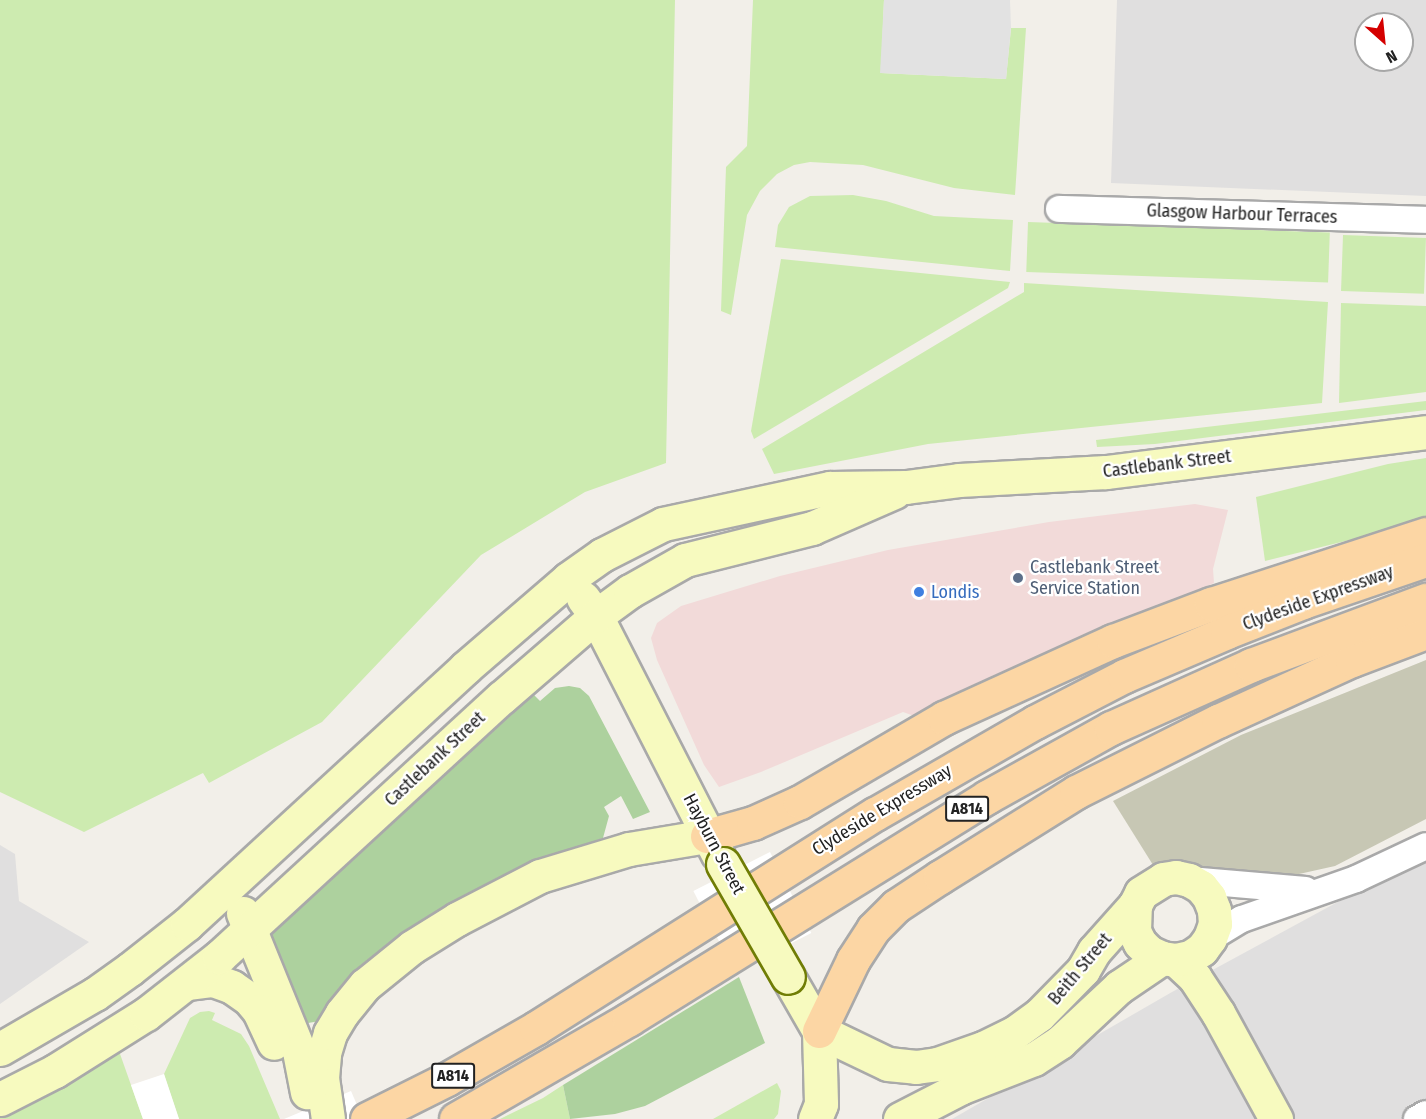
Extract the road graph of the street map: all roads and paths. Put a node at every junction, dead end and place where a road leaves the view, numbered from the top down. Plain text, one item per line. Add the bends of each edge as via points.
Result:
1 (1059, 209) dead end
2 (1426, 220) edge
3 (1426, 432) edge
4 (906, 487) junction
5 (1426, 534) edge
6 (1426, 560) edge
7 (568, 579) junction
8 (1426, 600) edge
9 (596, 616) junction
10 (1426, 632) edge
11 (1426, 846) edge
12 (715, 850) junction
13 (1189, 880) junction
14 (231, 883) junction
15 (1321, 891) junction
16 (1135, 905) junction
17 (250, 932) junction
18 (1208, 941) junction
19 (1169, 959) junction
20 (187, 983) junction
21 (1218, 1013) junction
22 (819, 1031) junction
23 (0, 1049) edge
24 (307, 1092) junction
25 (0, 1099) edge
26 (1426, 1114) edge
27 (327, 1119) edge
28 (367, 1119) edge
29 (456, 1119) edge
30 (815, 1119) edge
31 (900, 1119) edge
32 (1276, 1119) edge
33 (1417, 1119) edge

1 - 2 street, Glasgow Harbour Terraces
3 - 4 main road, Castlebank Street via 1106,472 959,480
4 - 7 main road, Castlebank Street via 830,488 663,524 602,555
4 - 9 main road, Castlebank Street via 812,528 685,560 639,585
5 - 12 main road via 1113,641 944,718 800,802 753,823
6 - 28 main road, Clydeside Expressway / A814 via 1227,632 1124,676 1035,722 875,814 536,1028
7 - 9 main road, Hayburn Street
7 - 14 main road, Castlebank Street
8 - 29 main road, Clydeside Expressway / A814 via 1251,665 1111,728 987,797 629,1019
9 - 12 main road, Hayburn Street
9 - 17 main road, Castlebank Street via 501,698
10 - 22 main road via 1352,660 1218,721 1076,792 940,877 896,906 873,928
11 - 15 street, Beith Street via 1365,876
12 - 22 main road, Hayburn Street, bridge
12 - 27 main road via 629,849 585,860 540,876 411,947 365,985 330,1033 322,1078
13 - 15 street, Beith Street
13 - 16 main road, Beith Street via 1176,877 1156,882 1141,893
13 - 18 main road via 1201,887 1214,910 1215,924
14 - 17 main road
14 - 23 main road, Castlebank Street via 130,969
15 - 18 street, Beith Street via 1242,919
16 - 19 main road, Beith Street via 1137,937 1149,952
16 - 22 main road, Beith Street via 1046,1009 1014,1033 983,1048 916,1067 888,1064
17 - 20 main road, Castlebank Street
17 - 24 main road via 299,1051
18 - 19 main road, Beith Street via 1190,957
18 - 21 main road
19 - 21 main road via 1195,978
19 - 31 main road, Beith Street via 1119,987 1060,1042 1034,1059 960,1088
20 - 24 main road via 213,980 249,999 259,1011 280,1058
20 - 25 main road, Castlebank Street via 100,1044
21 - 32 main road
22 - 30 main road, Hayburn Street via 821,1104
24 - 27 main road
26 - 33 street

